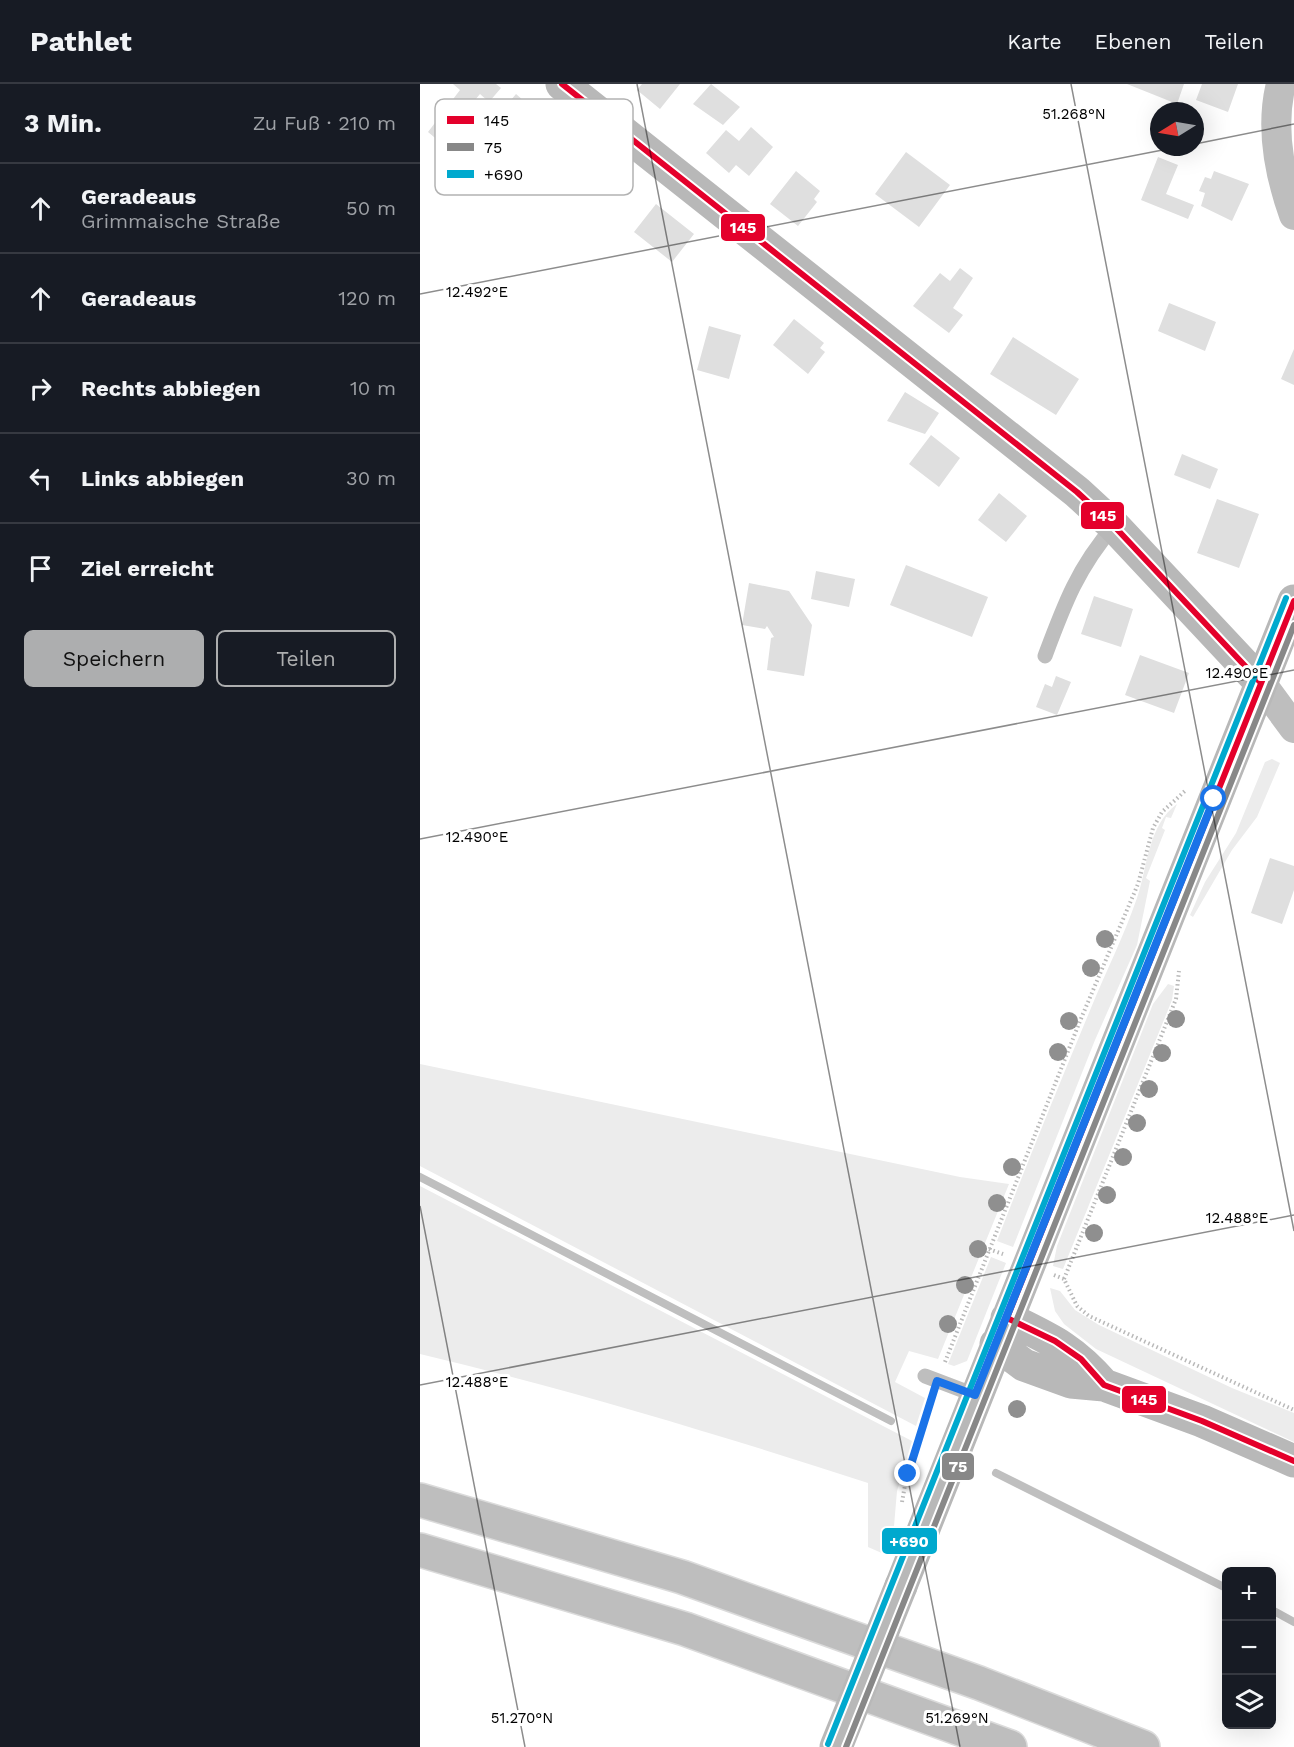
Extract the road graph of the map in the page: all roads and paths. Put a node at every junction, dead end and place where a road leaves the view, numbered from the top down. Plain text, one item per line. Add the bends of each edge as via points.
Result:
1 (562, 84) edge
2 (1281, 84) edge
3 (581, 99) edge
4 (633, 140) edge
5 (1294, 215) edge
6 (1114, 526) junction
7 (1294, 602) edge
8 (1045, 656) dead end
9 (1261, 683) junction
10 (1294, 728) edge
11 (1187, 789) dead end
12 (1180, 963) dead end
13 (989, 1249) junction
14 (1028, 1264) junction
15 (1064, 1279) junction
16 (1001, 1331) junction
17 (931, 1378) junction
18 (975, 1395) junction
19 (1294, 1410) edge
20 (1294, 1461) edge
21 (420, 1500) edge
22 (901, 1513) dead end
23 (420, 1550) edge
24 (836, 1747) edge
25 (1010, 1747) edge
26 (1143, 1747) edge

1 - 3 main road
2 - 5 street via 1276,125 1278,157
4 - 6 main road via 1077,492
6 - 8 lane via 1091,553 1067,598
6 - 9 main road
7 - 9 main road
9 - 10 street
9 - 14 main road
11 - 13 path via 1162,812 1153,828 1138,884
12 - 15 path via 1176,999
13 - 14 path
13 - 17 path
14 - 15 path
14 - 16 main road
15 - 19 path via 1077,1306 1089,1316
16 - 18 main road
16 - 20 main road via 1055,1341 1081,1359 1104,1385
17 - 18 lane
17 - 22 path
18 - 24 main road, bridge
21 - 26 highway via 682,1577 979,1683
23 - 25 highway via 685,1629

